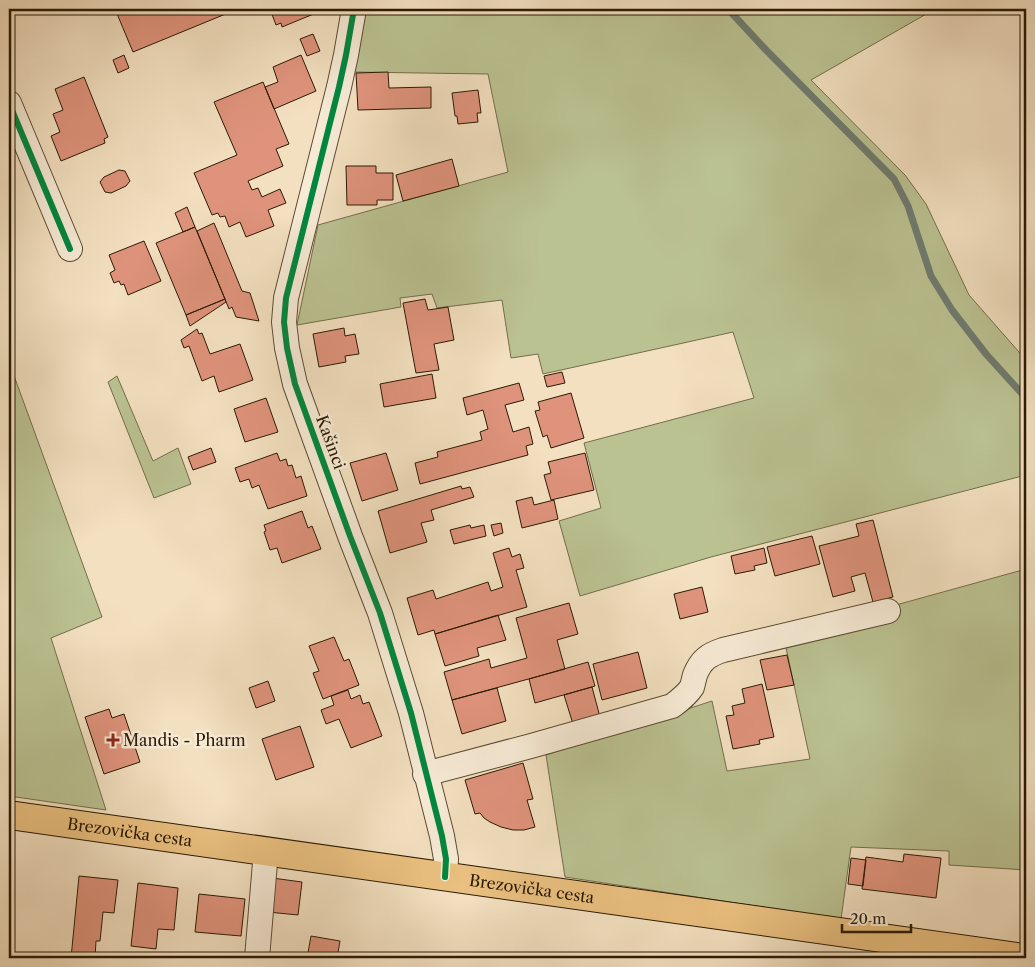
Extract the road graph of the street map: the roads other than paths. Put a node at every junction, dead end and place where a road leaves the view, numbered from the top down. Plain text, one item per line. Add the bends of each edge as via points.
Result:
1 (354, 9) edge
2 (9, 103) edge
3 (70, 249) dead end
4 (888, 611) dead end
5 (425, 774) junction
6 (9, 815) edge
7 (266, 851) junction
8 (445, 877) junction
9 (257, 958) edge
10 (1024, 958) edge

1 - 5 street, Kašinci via 339,87 286,298 284,322 295,384 380,613 411,713
2 - 3 street
4 - 5 street via 711,654 702,662 692,687 672,706
5 - 8 street, Kašinci via 445,851
6 - 7 main road, Brezovička cesta
7 - 8 main road, Brezovička cesta
7 - 9 street
8 - 10 main road, Brezovička cesta

